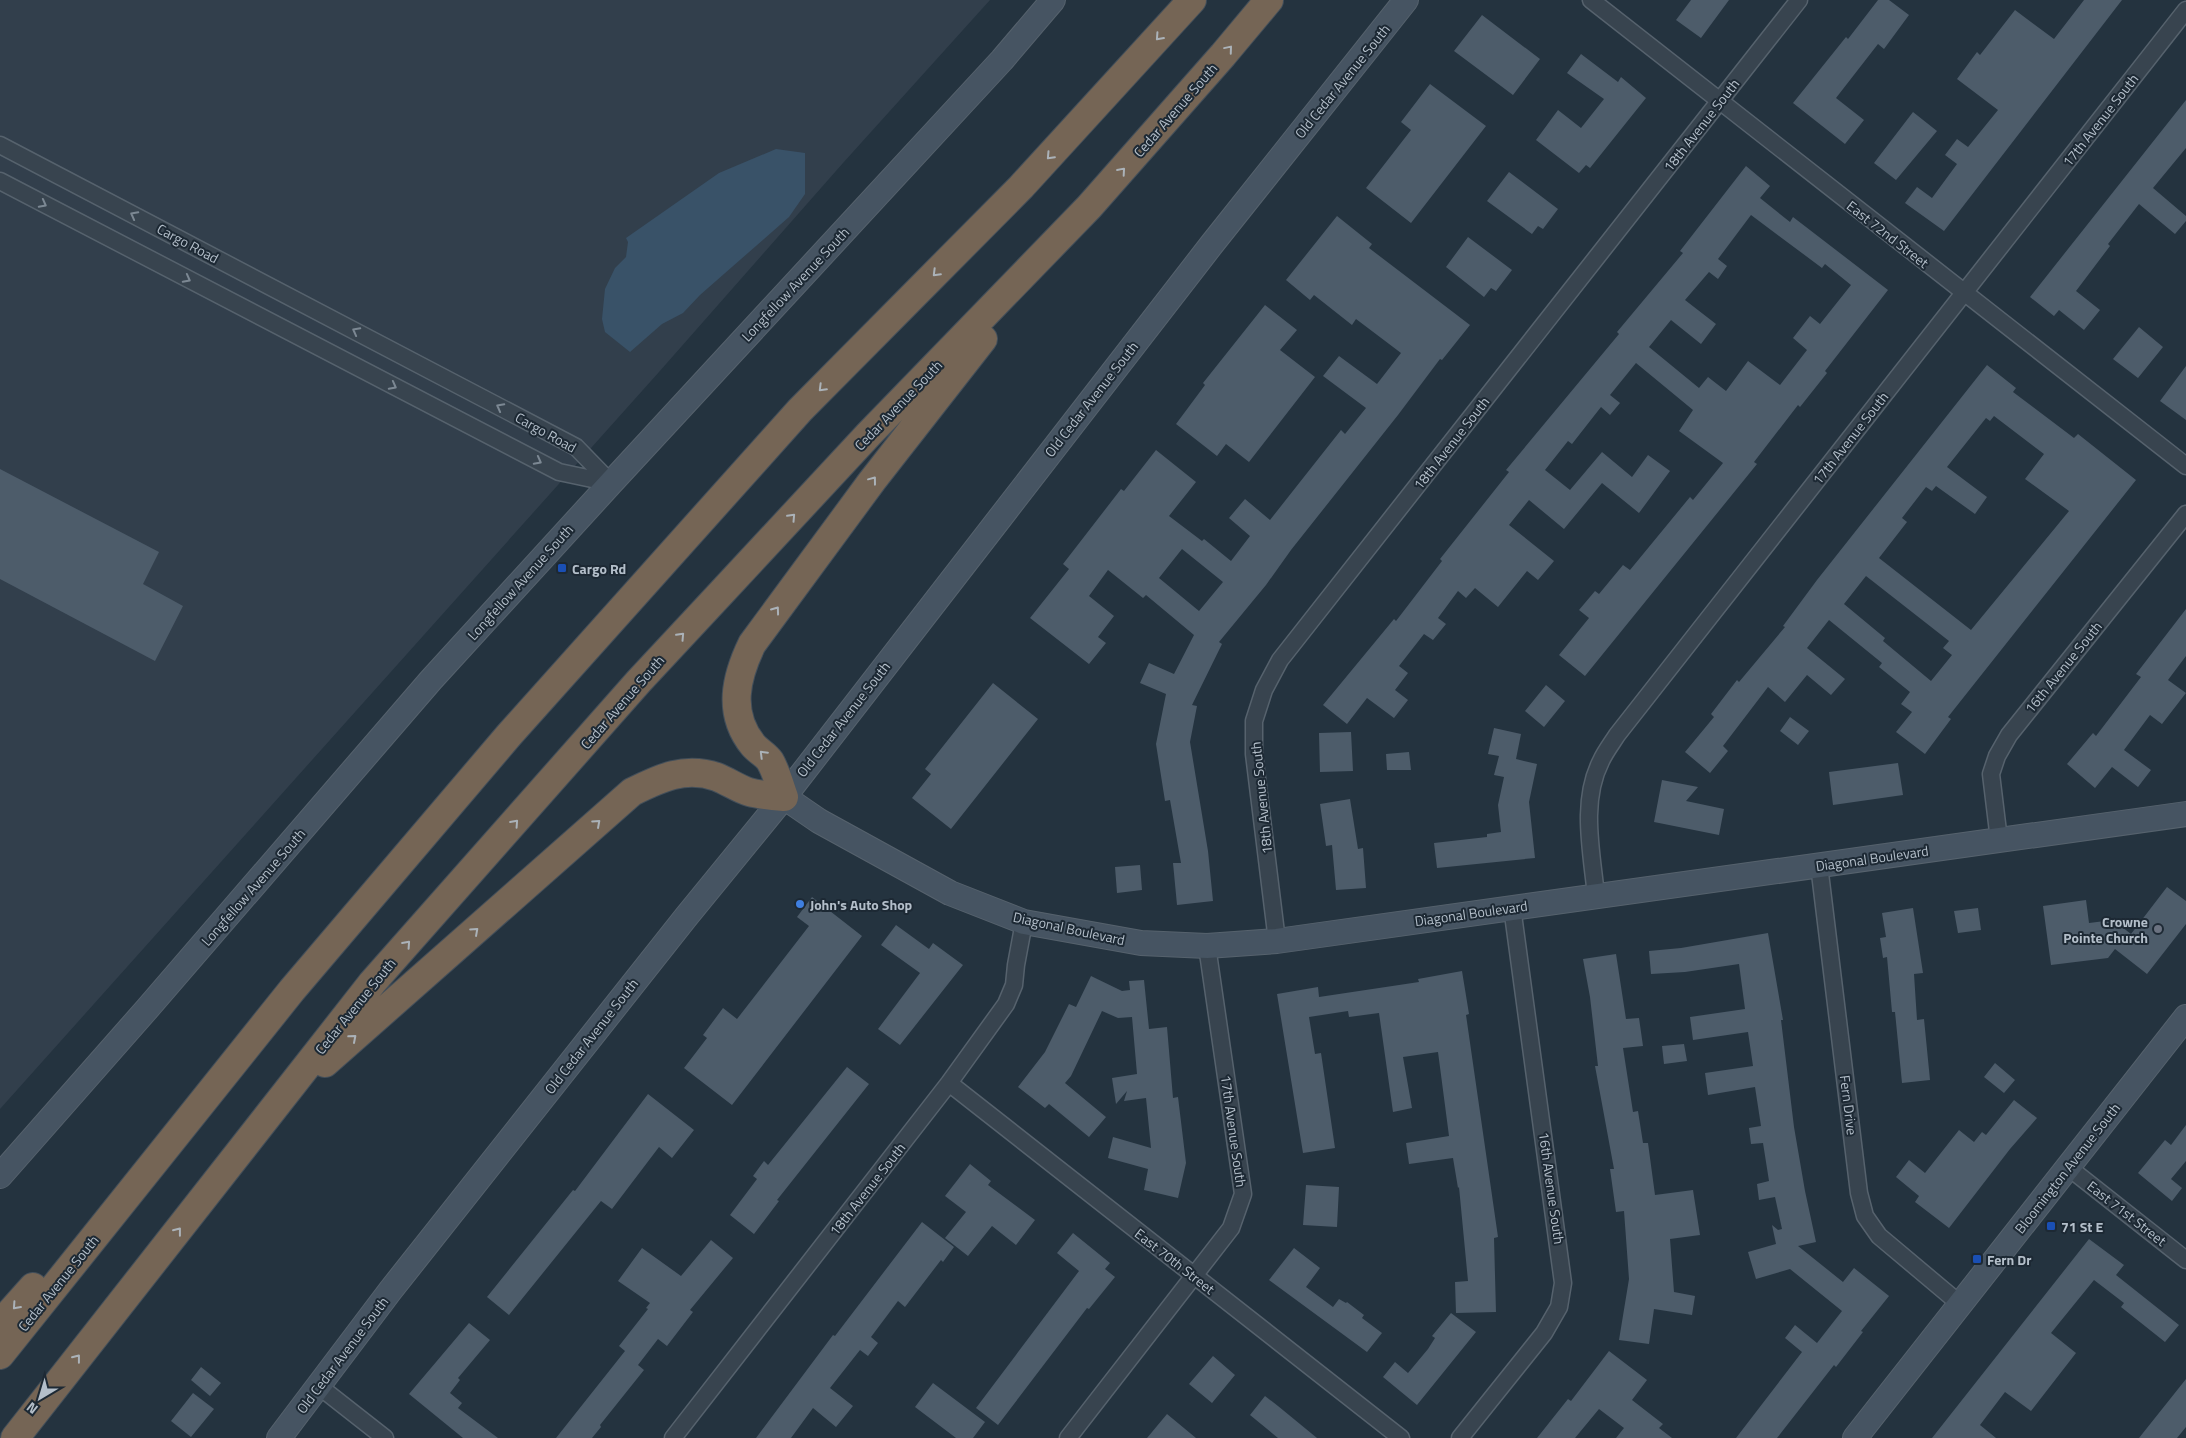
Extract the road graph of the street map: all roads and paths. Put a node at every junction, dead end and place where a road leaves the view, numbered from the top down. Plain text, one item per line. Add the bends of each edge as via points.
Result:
1 (1053, 0) edge
2 (1192, 0) edge
3 (1269, 0) edge
4 (1406, 0) edge
5 (1591, 0) edge
6 (1799, 0) edge
7 (2186, 10) edge
8 (1719, 102) junction
9 (0, 145) edge
10 (0, 181) edge
11 (1089, 207) junction
12 (1964, 293) junction
13 (2186, 466) edge
14 (611, 483) junction
15 (2186, 514) edge
16 (784, 797) junction
17 (2186, 814) edge
18 (1999, 840) junction
19 (1819, 865) junction
20 (1596, 896) junction
21 (1512, 907) junction
22 (1024, 922) junction
23 (1278, 941) junction
24 (1207, 946) junction
25 (2186, 1017) edge
26 (950, 1083) junction
27 (277, 1105) junction
28 (2068, 1167) junction
29 (0, 1176) edge
30 (93, 1240) junction
31 (2186, 1260) edge
32 (1195, 1277) junction
33 (1960, 1304) junction
34 (0, 1324) edge
35 (0, 1355) edge
36 (320, 1387) junction
37 (15, 1438) edge
38 (279, 1438) edge
39 (385, 1438) edge
40 (673, 1438) edge
41 (1068, 1438) edge
42 (1401, 1438) edge
43 (1460, 1438) edge
44 (1855, 1438) edge

1 - 14 street, Longfellow Avenue South via 1002,60
2 -> 30 highway, Cedar Avenue South via 1021,187 800,410 509,735 292,990
11 -> 3 highway, Cedar Avenue South
4 - 16 street, Old Cedar Avenue South via 1212,244
5 - 8 street, East 72nd Street
6 - 8 street, 18th Avenue South
7 - 12 street, 17th Avenue South
8 - 12 street, East 72nd Street
8 - 23 street, 18th Avenue South via 1280,660 1264,690 1254,721 1254,754
14 -> 9 street, Cargo Road via 576,447
10 -> 14 street, Cargo Road via 559,472
16 -> 11 highway via 770,761 753,744 741,723 736,702 737,682 752,644 872,481
27 -> 11 highway, Cedar Avenue South via 372,983 639,682 868,436
12 - 13 street, East 72nd Street
12 - 20 street, 17th Avenue South via 1617,735 1600,762 1590,793 1589,825
14 - 29 street, Longfellow Avenue South via 431,680
15 - 18 street, 16th Avenue South via 2009,735 1991,774
16 - 22 street, Diagonal Boulevard via 819,821 950,893
27 -> 16 highway via 632,792 662,777 692,772 716,776 746,792
16 - 36 street, Old Cedar Avenue South via 390,1291
17 - 18 street, Diagonal Boulevard
18 - 19 street, Diagonal Boulevard
19 - 20 street, Diagonal Boulevard
19 - 33 street, Fern Drive via 1860,1193 1866,1216 1878,1236
20 - 21 street, Diagonal Boulevard
21 - 23 street, Diagonal Boulevard
21 - 43 street, 16th Avenue South via 1564,1283 1559,1308 1544,1333
22 - 24 street, Diagonal Boulevard via 1141,943
22 - 26 street, 18th Avenue South via 1014,985 1006,1004
23 - 24 street, Diagonal Boulevard
24 - 32 street, 17th Avenue South via 1243,1194 1231,1228
25 - 28 street, Bloomington Avenue South
26 - 32 street, East 70th Street
26 - 40 street, 18th Avenue South
37 -> 27 highway, Cedar Avenue South
28 - 31 street, East 71st Street
28 - 33 street, Bloomington Avenue South
30 -> 34 highway via 32,1288
30 - 35 highway, Cedar Avenue South
32 - 41 street, 17th Avenue South
32 - 42 street, East 70th Street
33 - 44 street, Bloomington Avenue South
36 - 38 street, Old Cedar Avenue South
36 - 39 street

